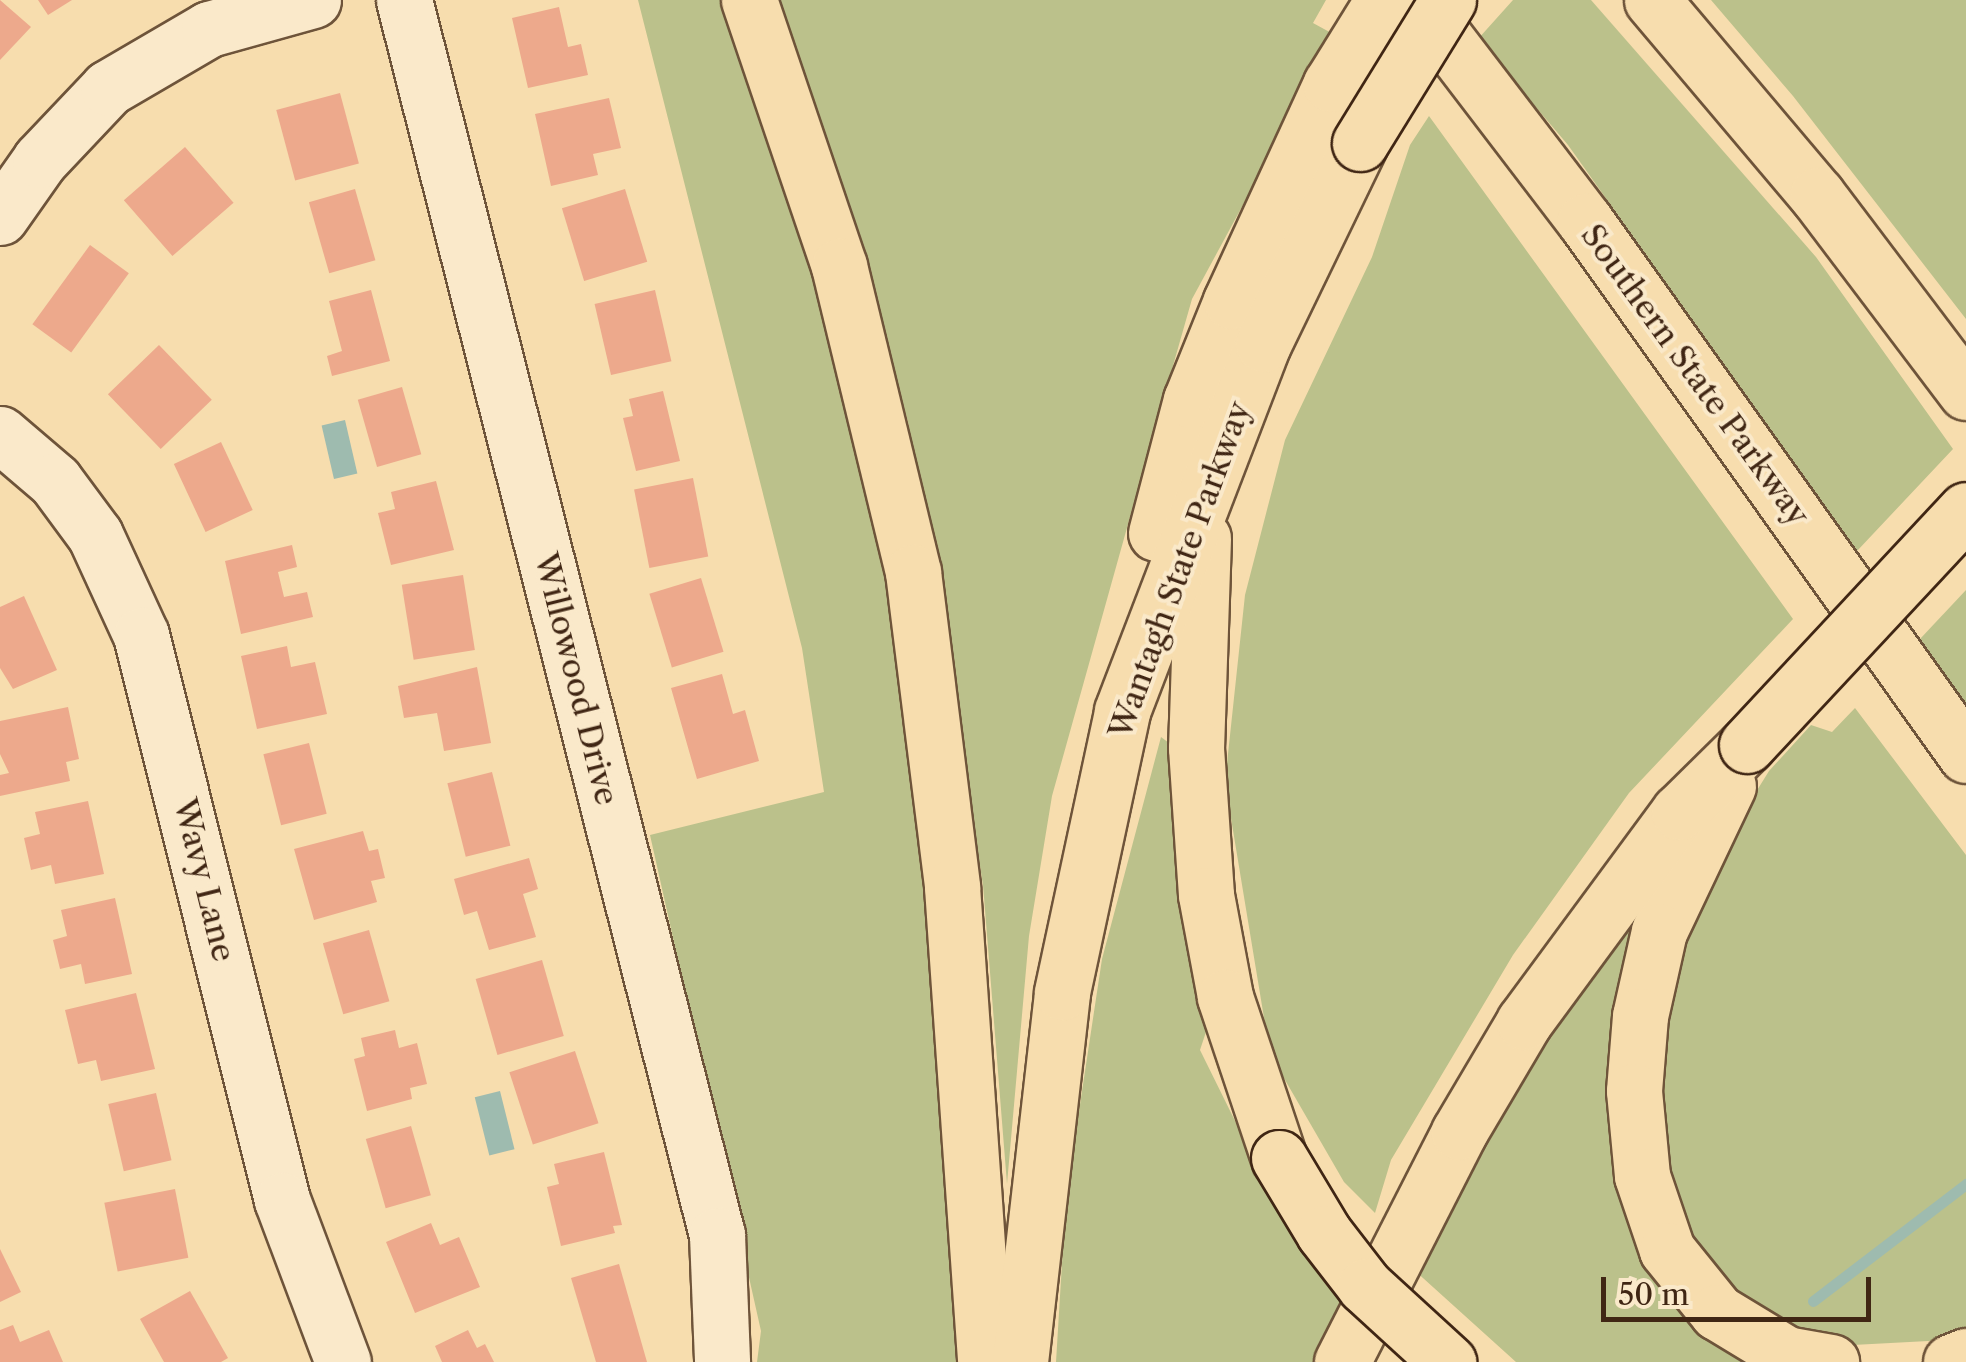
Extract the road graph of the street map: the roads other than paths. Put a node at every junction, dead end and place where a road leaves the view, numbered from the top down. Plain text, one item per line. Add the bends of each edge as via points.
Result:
1 (313, 0) edge
2 (404, 0) edge
3 (749, 0) edge
4 (1383, 0) edge
5 (1416, 0) edge
6 (1448, 0) edge
7 (1652, 0) edge
8 (1340, 126) junction
9 (0, 217) edge
10 (1966, 392) edge
11 (0, 434) edge
12 (1204, 490) junction
13 (1966, 510) edge
14 (1122, 711) junction
15 (1747, 745) junction
16 (1966, 755) edge
17 (1966, 1356) edge
18 (342, 1362) edge
19 (722, 1362) edge
20 (984, 1362) edge
21 (1020, 1362) edge
22 (1342, 1362) edge
23 (1448, 1362) edge
24 (1832, 1362) edge
25 (1951, 1362) edge

1 - 9 street via 209,29 108,88 40,160
2 - 19 street, Willowood Drive via 716,1234
3 - 20 highway via 839,266 913,572 952,887
4 - 8 highway
5 - 16 highway, Southern State Parkway via 1585,221
6 - 8 highway, Wantagh State Parkway, bridge
7 - 10 highway via 1818,195
8 - 12 highway, Wantagh State Parkway
8 - 14 highway via 1191,400 1160,512
11 - 18 street, Wavy Lane via 55,481 95,535 141,635 282,1200
12 - 14 highway, Wantagh State Parkway
12 - 23 highway, bridge via 1196,748 1206,896 1225,998 1280,1158 1324,1233 1366,1286
13 - 15 highway, bridge
14 - 21 highway, Wantagh State Parkway via 1062,992
15 - 22 highway via 1679,812 1524,1022 1450,1148
15 - 24 highway via 1660,931 1640,1016 1634,1091 1642,1176 1668,1250 1717,1312 1786,1354
17 - 25 highway

